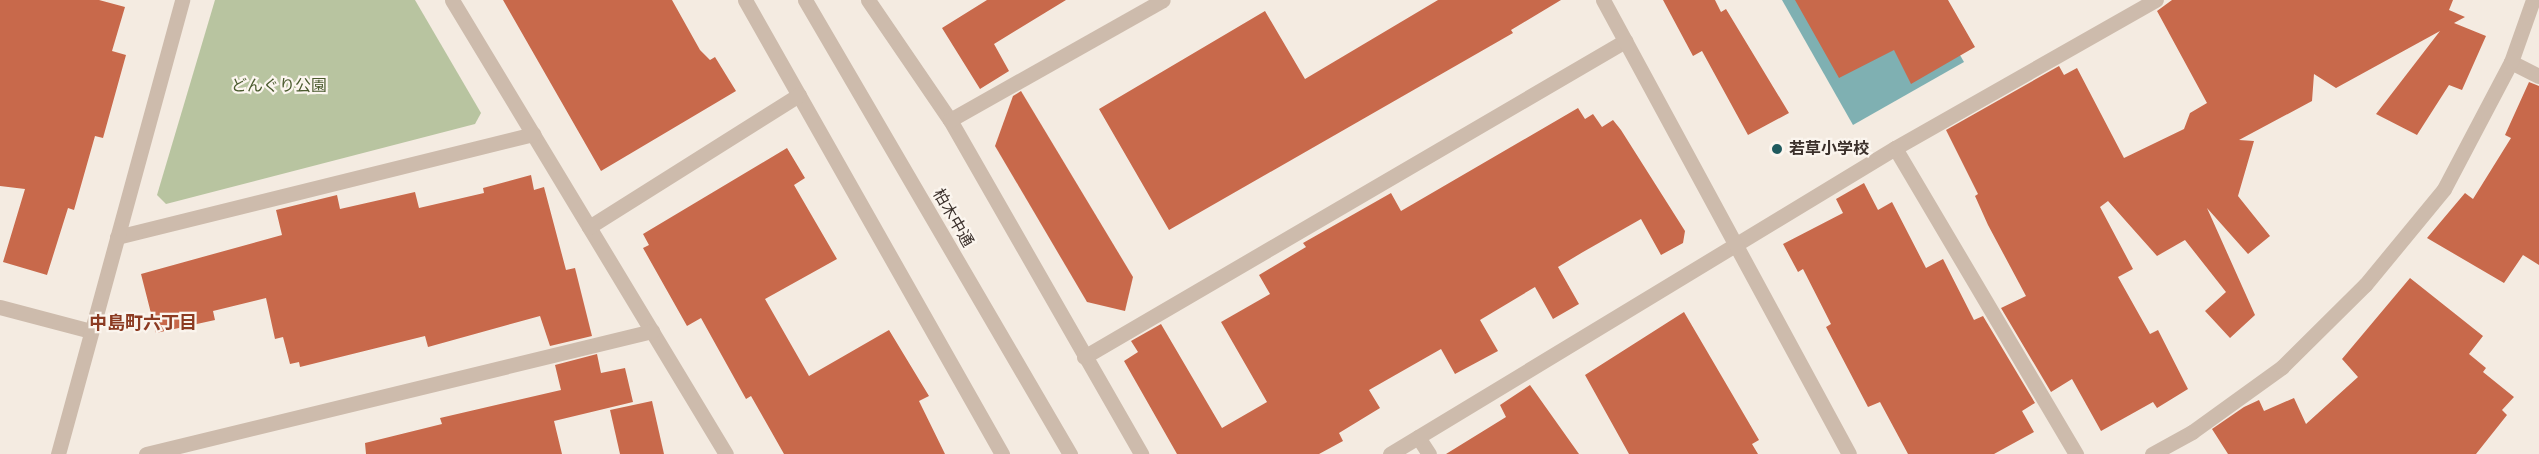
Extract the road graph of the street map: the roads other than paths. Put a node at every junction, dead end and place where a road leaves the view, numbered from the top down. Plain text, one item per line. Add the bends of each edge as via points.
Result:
1 (182, 0) edge
2 (452, 0) edge
3 (745, 0) edge
4 (805, 0) edge
5 (868, 0) edge
6 (1163, 0) edge
7 (1603, 0) edge
8 (2156, 0) edge
9 (2533, 0) edge
10 (1625, 41) junction
11 (2511, 62) junction
12 (2539, 76) edge
13 (799, 95) junction
14 (950, 120) junction
15 (533, 134) junction
16 (1896, 148) junction
17 (589, 227) junction
18 (117, 237) junction
19 (1734, 247) junction
20 (0, 307) edge
21 (91, 331) junction
22 (652, 331) junction
23 (1084, 357) junction
24 (1419, 437) junction
25 (58, 454) edge
26 (146, 454) edge
27 (726, 454) edge
28 (1002, 454) edge
29 (1070, 454) edge
30 (1142, 454) edge
31 (1390, 454) edge
32 (1429, 454) edge
33 (1849, 454) edge
34 (2076, 454) edge
35 (2152, 454) edge

1 - 18 street
2 - 15 street
3 - 13 street
4 - 29 street, 柏木中通
5 - 14 street
6 - 14 street
7 - 10 street
8 - 16 street
9 - 11 street
10 - 19 street
10 - 23 street
11 - 12 street
11 - 35 street via 2444,189 2365,285 2282,367 2192,432
13 - 17 street
13 - 28 street
14 - 23 street
15 - 17 street
15 - 18 street
16 - 19 street
16 - 34 street
17 - 22 street
18 - 21 street
19 - 24 street
19 - 33 street
20 - 21 street
21 - 25 street
22 - 26 street
22 - 27 street
23 - 30 street
24 - 31 street
24 - 32 street

